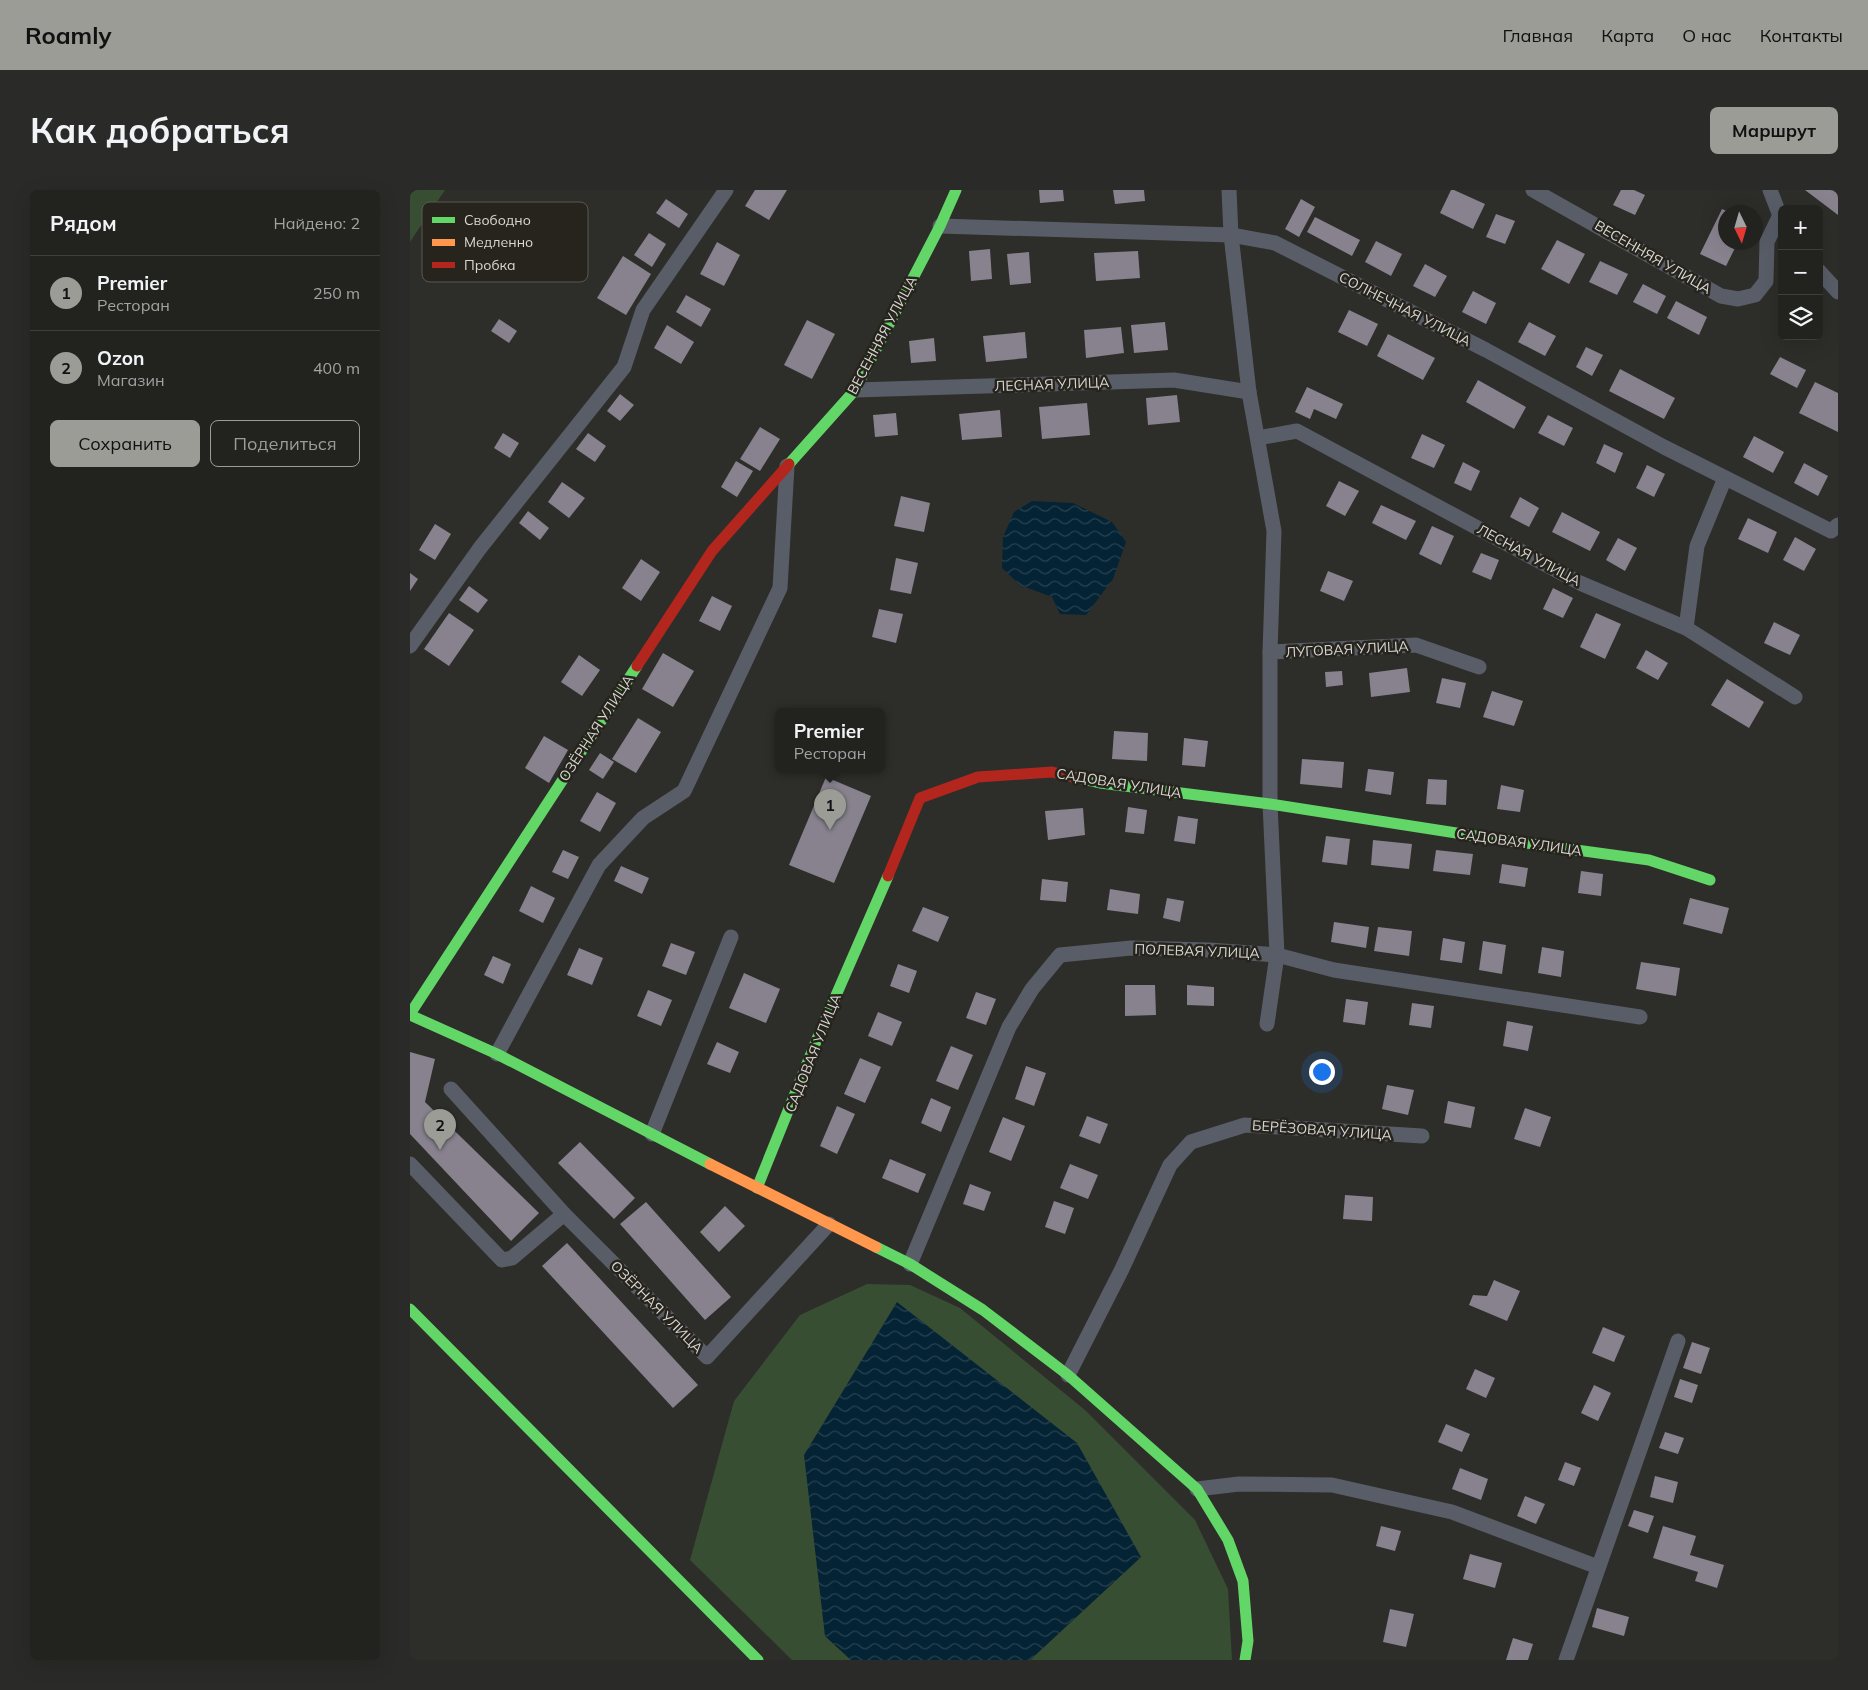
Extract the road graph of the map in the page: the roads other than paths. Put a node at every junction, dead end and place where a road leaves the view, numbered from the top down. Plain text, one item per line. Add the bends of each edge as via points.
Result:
1 (726, 190) edge
2 (956, 190) edge
3 (1229, 190) edge
4 (1533, 190) edge
5 (1770, 190) edge
6 (1778, 213) edge
7 (1778, 223) edge
8 (940, 226) junction
9 (1231, 235) junction
10 (1823, 275) edge
11 (1838, 292) edge
12 (855, 390) junction
13 (1249, 392) junction
14 (1258, 438) junction
15 (788, 466) junction
16 (1725, 478) junction
17 (1835, 528) edge
18 (1686, 628) junction
19 (410, 646) edge
20 (1270, 652) junction
21 (1479, 667) dead end
22 (1795, 697) dead end
23 (1270, 804) junction
24 (1710, 880) dead end
25 (731, 937) dead end
26 (1277, 955) junction
27 (410, 1015) edge
28 (1640, 1017) dead end
29 (1267, 1024) dead end
30 (497, 1054) junction
31 (451, 1089) dead end
32 (652, 1134) junction
33 (1422, 1136) dead end
34 (410, 1164) edge
35 (757, 1188) junction
36 (564, 1214) junction
37 (829, 1224) junction
38 (910, 1264) junction
39 (410, 1309) edge
40 (1678, 1341) dead end
41 (1068, 1375) junction
42 (1197, 1489) junction
43 (1598, 1567) junction
44 (758, 1660) edge
45 (1245, 1660) edge
46 (1566, 1660) edge

1 - 19 street via 643,310 624,366 480,548
2 - 8 street, ВЕСЕННЯЯ УЛИЦА
3 - 9 street
4 - 7 street, ВЕСЕННЯЯ УЛИЦА via 1721,296 1738,299 1755,296 1766,281 1768,242
5 - 6 street
8 - 9 street, СОЛНЕЧНАЯ УЛИЦА
8 - 12 street, ВЕСЕННЯЯ УЛИЦА
9 - 13 street
9 - 16 street, СОЛНЕЧНАЯ УЛИЦА via 1275,243 1486,350
10 - 11 street
12 - 13 street, ЛЕСНАЯ УЛИЦА via 1174,380
12 - 15 street, ВЕСЕННЯЯ УЛИЦА
13 - 14 street
14 - 18 street, ЛЕСНАЯ УЛИЦА via 1297,431 1580,582
14 - 20 street via 1274,531
15 - 27 street, ОЗЁРНАЯ УЛИЦА via 712,551
15 - 30 street via 780,588 684,791 643,818 599,865
16 - 17 street, СОЛНЕЧНАЯ УЛИЦА
16 - 18 street via 1698,546
18 - 22 street, ЛЕСНАЯ УЛИЦА
20 - 21 street, ЛУГОВАЯ УЛИЦА via 1416,645
20 - 23 street
23 - 24 street, САДОВАЯ УЛИЦА via 1649,860
23 - 26 street
23 - 35 street, САДОВАЯ УЛИЦА via 1100,783 1052,772 978,776 920,798
25 - 32 street
26 - 28 street, ПОЛЕВАЯ УЛИЦА via 1334,970
26 - 29 street
26 - 38 street, ПОЛЕВАЯ УЛИЦА via 1131,948 1060,955 1032,989 1009,1027
27 - 30 street
30 - 32 street
31 - 36 street, ОЗЁРНАЯ УЛИЦА
32 - 35 street
33 - 41 street, БЕРЁЗОВАЯ УЛИЦА via 1246,1125 1190,1142 1170,1165
34 - 36 street via 502,1260 512,1258
35 - 37 street
36 - 37 street, ОЗЁРНАЯ УЛИЦА via 707,1357
37 - 38 street
38 - 41 street via 983,1310
39 - 44 street
40 - 43 street
41 - 42 street
42 - 43 street via 1239,1484 1332,1485 1452,1512
42 - 45 street via 1228,1540 1243,1582 1248,1641
43 - 46 street

